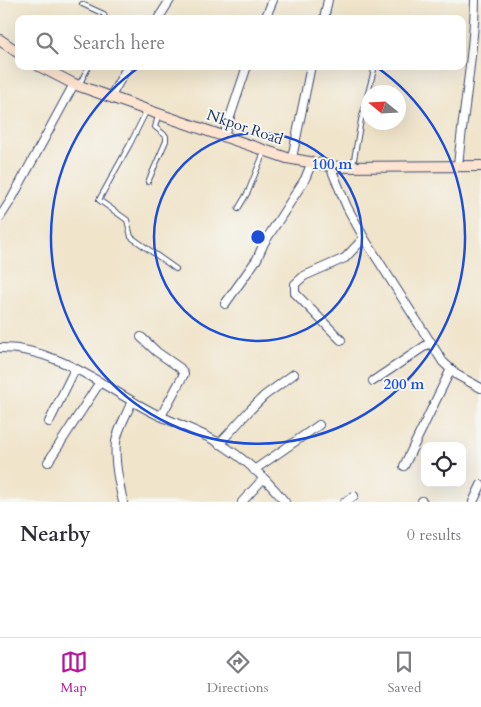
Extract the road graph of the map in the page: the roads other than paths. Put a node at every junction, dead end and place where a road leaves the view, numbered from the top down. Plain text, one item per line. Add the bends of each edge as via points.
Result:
1 (170, 0) edge
2 (272, 0) edge
3 (328, 0) edge
4 (474, 0) edge
5 (82, 4) dead end
6 (104, 15) edge
7 (161, 15) edge
8 (266, 15) edge
9 (325, 15) edge
10 (0, 40) edge
11 (15, 50) edge
12 (48, 70) edge
13 (86, 70) edge
14 (126, 70) edge
15 (245, 70) edge
16 (310, 70) edge
17 (374, 70) edge
18 (76, 84) junction
19 (111, 96) junction
20 (147, 110) junction
21 (159, 114) junction
22 (224, 135) junction
23 (265, 151) junction
24 (292, 158) junction
25 (312, 162) junction
26 (330, 166) junction
27 (458, 166) junction
28 (481, 166) edge
29 (352, 167) junction
30 (148, 182) dead end
31 (238, 209) dead end
32 (0, 217) edge
33 (364, 238) junction
34 (176, 269) dead end
35 (225, 304) dead end
36 (141, 337) dead end
37 (340, 340) dead end
38 (431, 342) junction
39 (0, 348) edge
40 (75, 368) junction
41 (451, 369) junction
42 (294, 374) dead end
43 (373, 381) dead end
44 (100, 382) junction
45 (481, 388) edge
46 (132, 401) junction
47 (161, 416) junction
48 (49, 422) dead end
49 (319, 425) dead end
50 (219, 444) junction
51 (48, 462) dead end
52 (404, 466) dead end
53 (254, 470) junction
54 (262, 479) junction
55 (481, 485) edge
56 (354, 496) dead end
57 (123, 502) edge
58 (242, 502) edge
59 (285, 502) edge
60 (345, 502) edge
61 (473, 502) edge

1 - 7 street
2 - 8 street
3 - 9 street
4 - 27 street
5 - 6 lane
10 - 11 street
12 - 18 street, Nkpor Road
13 - 18 lane
14 - 19 street
15 - 22 street
16 - 24 street
17 - 29 lane
18 - 19 street, Nkpor Road
18 - 32 street
19 - 20 street, Nkpor Road
20 - 21 street, Nkpor Road
20 - 34 lane via 99,200 127,220 131,236
21 - 22 street, Nkpor Road
21 - 30 lane via 155,127 166,136 166,141
22 - 23 street, Nkpor Road
23 - 24 street, Nkpor Road
23 - 31 lane
24 - 25 street, Nkpor Road
25 - 26 street, Nkpor Road
25 - 35 street via 257,259
26 - 29 street, Nkpor Road
26 - 33 street
27 - 28 street, Nkpor Road
27 - 29 street, Nkpor Road
33 - 37 street via 345,258 304,276 295,284 295,293
33 - 38 street
36 - 47 street via 184,374
38 - 41 street
38 - 43 street
39 - 40 street via 40,353
40 - 44 street
40 - 48 street
41 - 45 street
41 - 52 street
42 - 50 street via 264,396
44 - 46 street
44 - 51 street
46 - 47 street
46 - 57 street via 116,442
47 - 50 street
49 - 53 street
50 - 53 street
53 - 54 street
54 - 58 street
54 - 59 street
55 - 61 street
56 - 60 street

